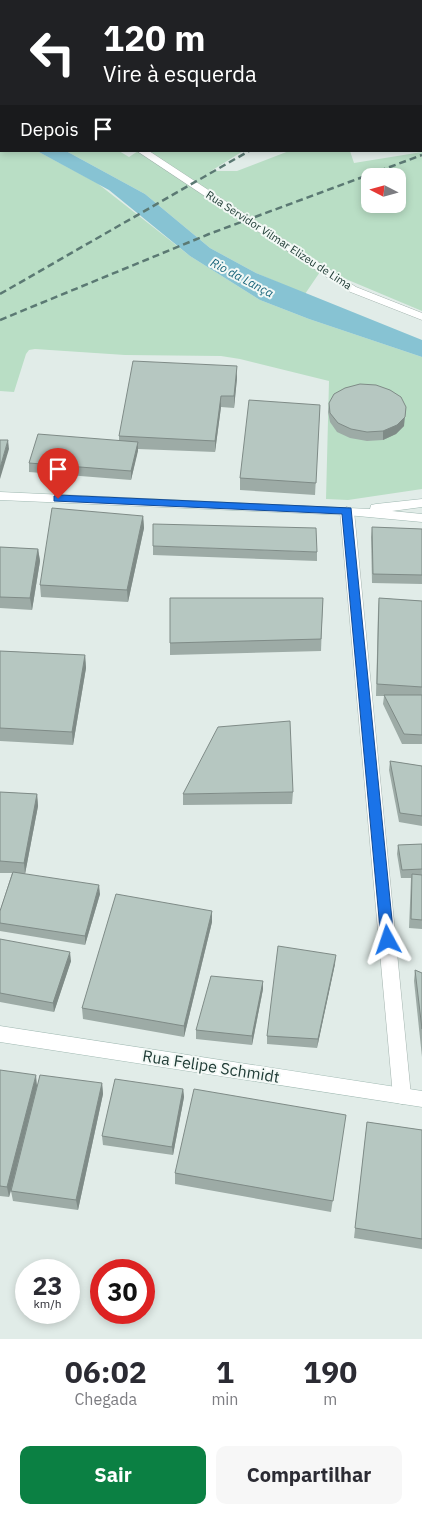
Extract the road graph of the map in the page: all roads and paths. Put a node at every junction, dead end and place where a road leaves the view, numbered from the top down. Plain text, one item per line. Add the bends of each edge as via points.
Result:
1 (144, 152) edge
2 (422, 317) edge
3 (0, 496) edge
4 (422, 503) edge
5 (347, 511) junction
6 (422, 518) edge
7 (0, 1034) edge
8 (402, 1096) junction
9 (422, 1099) edge

1 - 2 lane, Rua Servidor Vilmar Elizeu de Lima via 352,288
3 - 5 main road
4 - 5 main road
5 - 6 main road
5 - 8 main road
7 - 8 main road, Rua Felipe Schmidt
8 - 9 main road, Rua Felipe Schmidt

